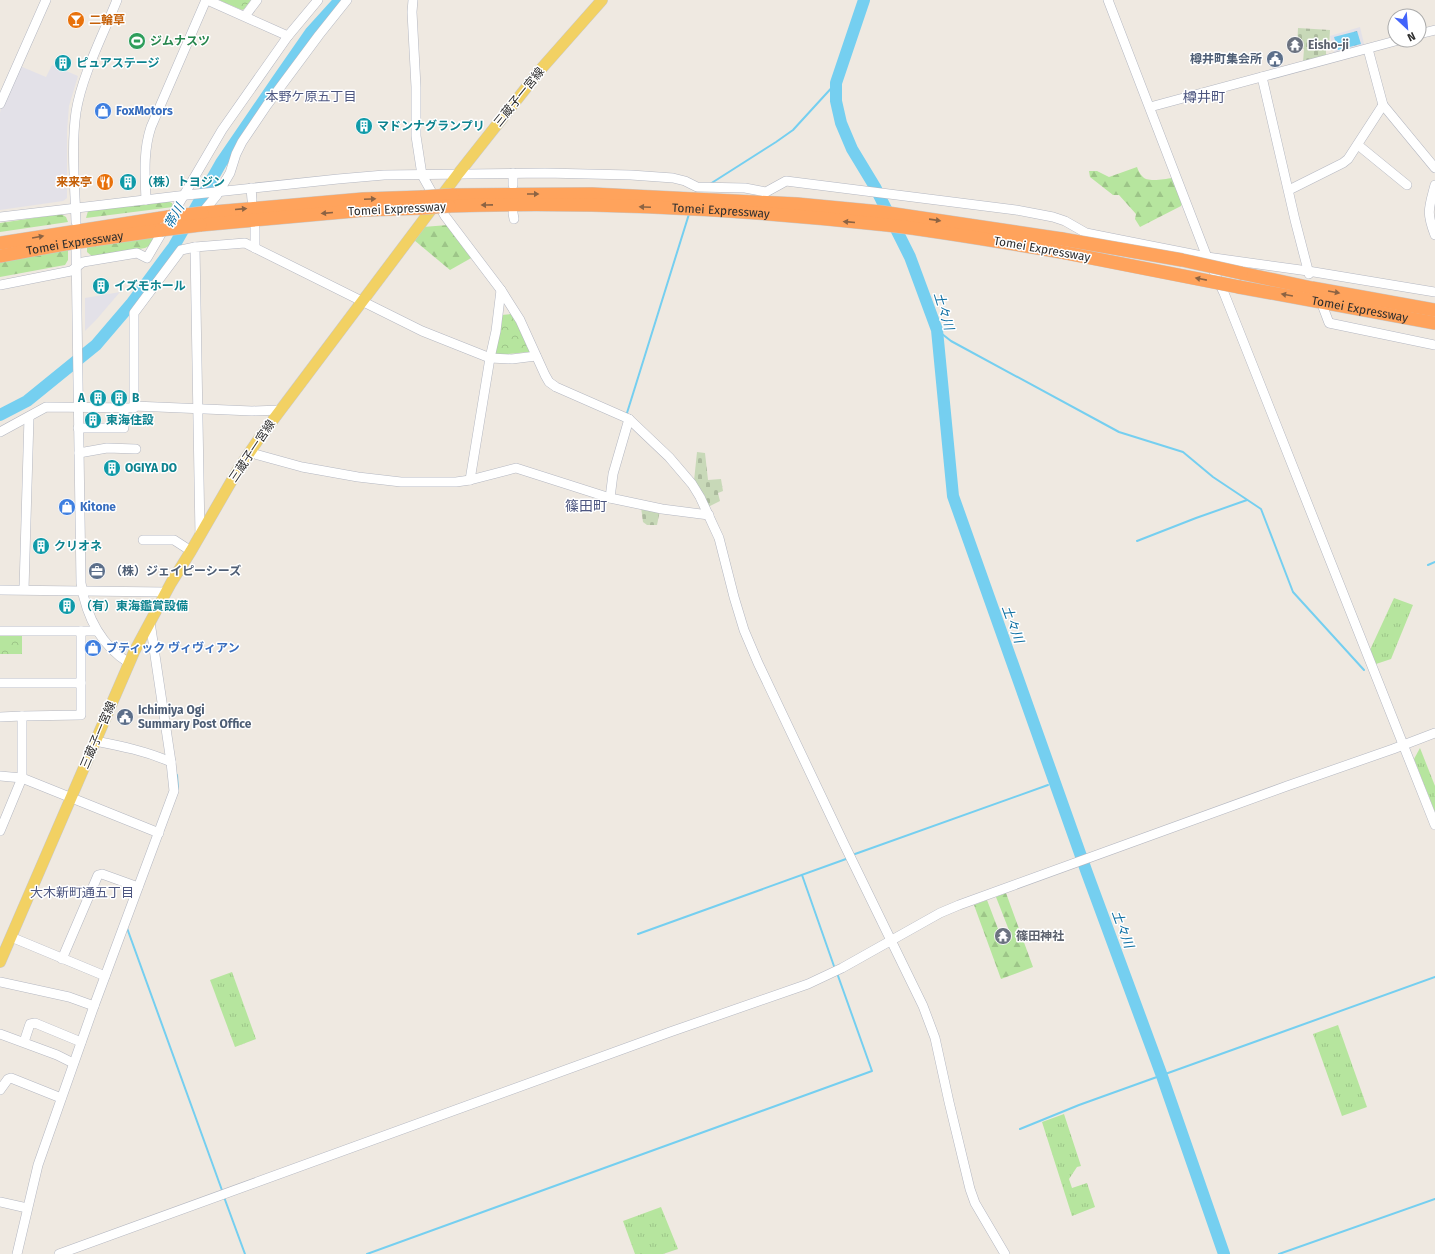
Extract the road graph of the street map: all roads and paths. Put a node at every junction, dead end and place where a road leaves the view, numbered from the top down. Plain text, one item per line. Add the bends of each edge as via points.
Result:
1 (46, 0) edge
2 (118, 0) edge
3 (207, 0) edge
4 (257, 0) edge
5 (318, 0) edge
6 (347, 0) edge
7 (413, 0) edge
8 (602, 0) edge
9 (1108, 0) edge
10 (245, 16) junction
11 (288, 36) junction
12 (1387, 43) edge
13 (1368, 49) junction
14 (1262, 78) junction
15 (0, 104) edge
16 (1383, 105) junction
17 (1150, 107) junction
18 (1358, 145) junction
19 (1435, 168) edge
20 (513, 173) junction
21 (458, 174) junction
22 (422, 175) junction
23 (513, 185) dead end
24 (1407, 185) dead end
25 (1435, 185) edge
26 (251, 188) junction
27 (1289, 190) junction
28 (217, 192) junction
29 (185, 195) junction
30 (146, 200) junction
31 (252, 200) dead end
32 (446, 201) junction
33 (76, 208) junction
34 (768, 208) junction
35 (0, 217) edge
36 (201, 219) junction
37 (76, 222) dead end
38 (255, 228) dead end
39 (1435, 235) edge
40 (0, 243) edge
41 (76, 247) dead end
42 (195, 247) junction
43 (255, 248) junction
44 (0, 256) edge
45 (1207, 257) junction
46 (77, 267) junction
47 (1309, 273) junction
48 (0, 284) edge
49 (501, 290) junction
50 (1435, 292) edge
51 (362, 301) junction
52 (1323, 307) dead end
53 (1435, 310) edge
54 (1435, 323) edge
55 (1435, 345) edge
56 (536, 356) junction
57 (490, 358) junction
58 (134, 406) junction
59 (78, 408) junction
60 (124, 408) junction
61 (197, 408) junction
62 (280, 410) junction
63 (28, 417) junction
64 (629, 419) junction
65 (78, 428) junction
66 (0, 432) edge
67 (136, 449) dead end
68 (250, 451) junction
69 (79, 453) junction
70 (470, 480) junction
71 (610, 498) junction
72 (709, 515) junction
73 (200, 536) junction
74 (143, 540) dead end
75 (191, 551) junction
76 (24, 589) junction
77 (0, 590) edge
78 (82, 590) junction
79 (166, 592) junction
80 (150, 622) junction
81 (0, 631) edge
82 (81, 631) junction
83 (97, 631) junction
84 (129, 662) junction
85 (0, 683) edge
86 (81, 684) junction
87 (22, 716) junction
88 (0, 717) edge
89 (1435, 733) edge
90 (95, 741) junction
91 (1403, 745) junction
92 (171, 762) junction
93 (0, 776) edge
94 (22, 778) junction
95 (70, 797) junction
96 (1435, 825) edge
97 (0, 831) edge
98 (159, 833) junction
99 (138, 887) junction
100 (11, 937) junction
101 (891, 941) junction
102 (62, 959) junction
103 (0, 962) edge
104 (105, 976) junction
105 (0, 982) edge
106 (94, 1006) junction
107 (0, 1034) edge
108 (24, 1042) junction
109 (81, 1042) junction
110 (74, 1063) junction
111 (0, 1090) edge
112 (61, 1098) junction
113 (0, 1202) edge
114 (27, 1208) junction
115 (17, 1254) edge
116 (59, 1254) edge
117 (1006, 1254) edge

1 - 15 street
2 - 33 street via 82,88 77,111 74,131
3 - 10 street
3 - 30 street via 151,127 145,153
4 - 10 street
5 - 11 street
6 - 28 street via 267,105 242,142 230,173
7 - 22 street via 416,136
8 - 21 main road, 三蔵子一宮線 via 541,69
9 - 17 street
10 - 11 street
11 - 29 street via 222,130
12 - 13 street
13 - 14 street
13 - 16 street
14 - 17 street
14 - 27 street
16 - 18 street
16 - 19 street
17 - 45 street
18 - 24 street
18 - 27 street via 1343,163
20 - 21 street
20 - 23 street
20 - 45 street via 673,178 697,187 745,188 766,192 786,181 1016,210 1053,217 1086,233
21 - 22 street
21 - 32 main road, 三蔵子一宮線
22 - 26 street via 384,175
22 - 32 street
25 - 39 street via 1428,211
26 - 28 street
26 - 31 street
27 - 47 street
28 - 29 street
28 - 36 street
29 - 30 street
29 - 46 street via 147,258 137,253 83,262
30 - 33 street
32 - 34 highway, Tomei Expressway via 546,205 685,203
32 - 36 highway, Tomei Expressway, bridge via 363,199
32 - 49 street via 445,216
32 - 51 main road, 三蔵子一宮線
33 - 35 street
33 - 37 street
34 -> 53 highway, Tomei Expressway, bridge via 881,212 1062,239
54 -> 34 highway, Tomei Expressway, bridge via 1061,252
40 -> 36 highway, Tomei Expressway, bridge via 168,218
36 - 44 highway, Tomei Expressway, bridge via 161,230
38 - 43 street
41 - 46 street
42 - 43 street via 245,243
42 - 58 street via 181,250 134,313
42 - 61 street
43 - 51 street
45 - 47 street
45 - 91 street via 1224,293
46 - 48 street
46 - 59 street
47 - 50 street
49 - 56 street via 520,320
49 - 57 street
51 - 57 street via 422,331
51 - 62 main road, 三蔵子一宮線
52 - 55 street via 1329,323
56 - 57 street
56 - 64 street via 549,382
57 - 70 street
58 - 60 street
58 - 61 street
59 - 60 street
59 - 63 street via 46,407
59 - 65 street
60 - 65 street via 124,428
61 - 62 street
61 - 73 street
62 - 68 main road, 三蔵子一宮線
63 - 66 street
63 - 76 street
64 - 71 street
64 - 72 street via 692,484
65 - 69 street
67 - 69 street via 107,448
68 - 70 street via 302,467 358,477 401,482
68 - 73 main road, 三蔵子一宮線
69 - 78 street
70 - 71 street via 516,468
71 - 72 street via 662,509
72 - 101 street via 719,538 744,630 758,663
73 - 75 main road, 三蔵子一宮線
74 - 75 street via 174,540
75 - 79 main road, 三蔵子一宮線
76 - 77 street
76 - 78 street
78 - 79 street
78 - 83 street via 87,610
79 - 80 main road, 三蔵子一宮線
80 - 84 main road, 三蔵子一宮線
80 - 92 street
81 - 82 street
82 - 83 street
82 - 86 street
83 - 84 street via 120,657
84 - 90 main road, 三蔵子一宮線
85 - 86 street
86 - 87 street via 81,715
87 - 88 street
87 - 94 street
89 - 91 street
90 - 92 street via 133,748
90 - 95 main road, 三蔵子一宮線
91 - 96 street
91 - 101 street via 959,905
92 - 98 street via 174,791
93 - 94 street
94 - 95 street
94 - 97 street
95 - 98 street
95 - 100 main road, 三蔵子一宮線
98 - 99 street
99 - 102 street via 102,874 98,875
99 - 104 street
100 - 102 street
100 - 103 main road, 三蔵子一宮線
101 - 116 street via 808,984
101 - 117 street via 935,1038 948,1102 975,1203
102 - 104 street
104 - 106 street
105 - 106 street via 70,997
106 - 109 street
107 - 108 street
108 - 109 street via 30,1024 35,1023
108 - 110 street
109 - 110 street
110 - 112 street
111 - 112 street via 11,1078
112 - 114 street via 38,1165
113 - 114 street
114 - 115 street

